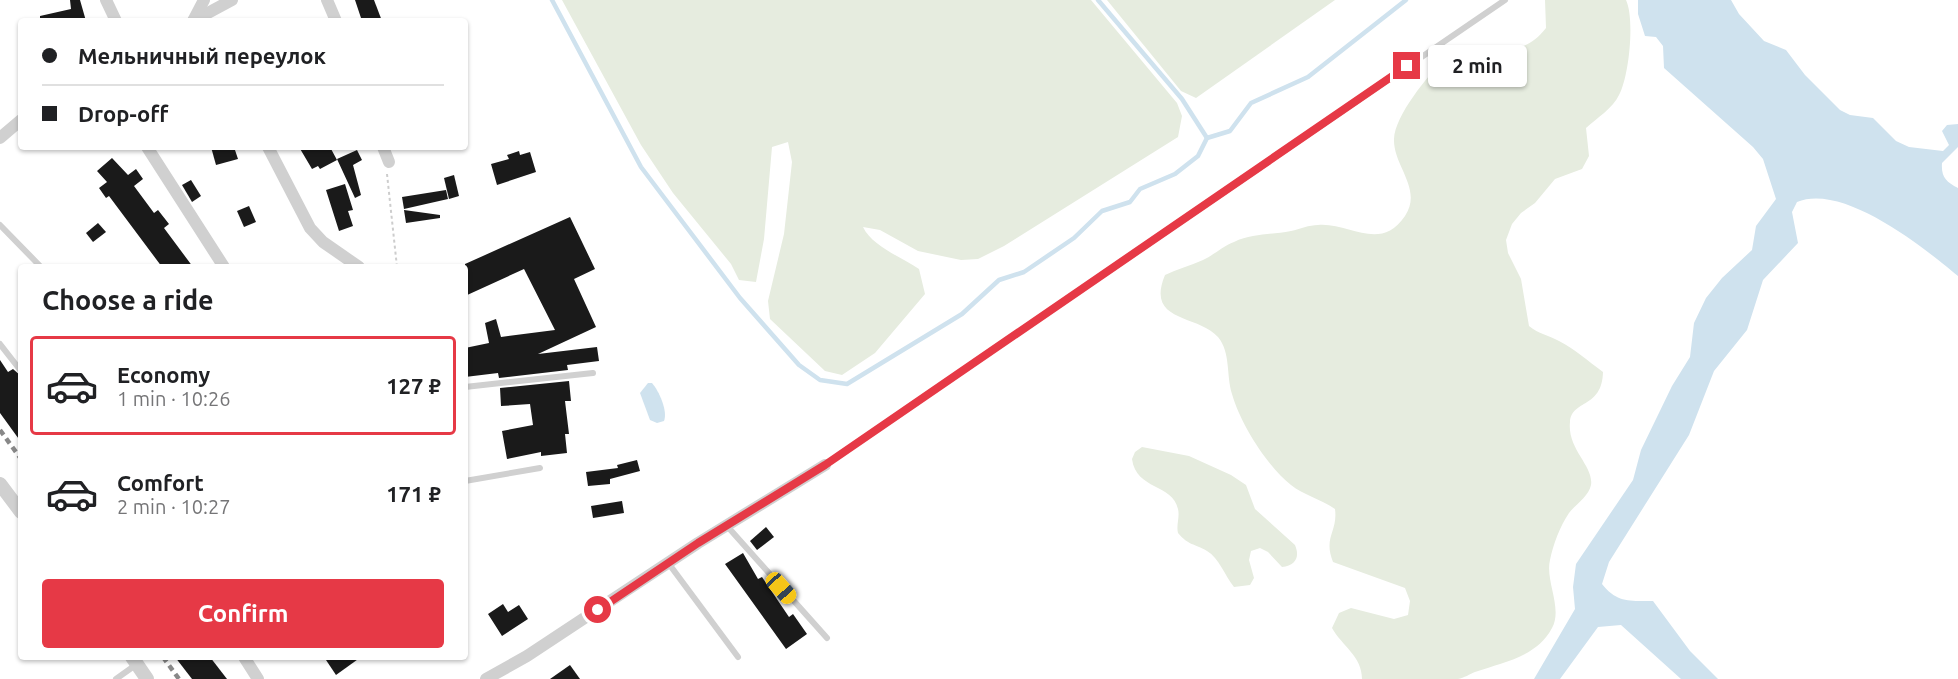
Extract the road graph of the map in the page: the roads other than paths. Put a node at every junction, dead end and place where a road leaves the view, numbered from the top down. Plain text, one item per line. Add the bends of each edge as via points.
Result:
1 (106, 0) edge
2 (204, 0) edge
3 (232, 0) edge
4 (327, 0) edge
5 (1504, 0) edge
6 (115, 18) edge
7 (195, 18) edge
8 (199, 18) edge
9 (335, 18) edge
10 (18, 123) edge
11 (0, 138) edge
12 (149, 150) edge
13 (270, 150) edge
14 (384, 150) edge
15 (389, 162) road end
16 (0, 225) edge
17 (38, 264) edge
18 (222, 264) edge
19 (355, 264) edge
20 (0, 344) edge
21 (18, 367) edge
22 (593, 373) dead end
23 (468, 387) edge
24 (825, 465) joint
25 (540, 468) dead end
26 (468, 480) edge
27 (0, 484) edge
28 (18, 508) edge
29 (727, 526) junction
30 (669, 564) junction
31 (827, 638) dead end
32 (738, 657) dead end
33 (134, 660) edge
34 (246, 660) edge
35 (116, 679) edge
36 (147, 679) edge
37 (258, 679) edge
38 (486, 679) edge

1 - 6 street
2 - 7 street
3 - 8 street
4 - 9 street
5 - 24 lane
10 - 11 street
12 - 18 street
13 - 19 street via 310,228
14 - 15 street
16 - 17 lane
20 - 21 lane
22 - 23 lane
24 - 29 street
25 - 26 lane
27 - 28 street
29 - 30 street
29 - 31 lane
30 - 32 lane
30 - 38 street
33 - 35 lane
33 - 36 street
34 - 37 street

